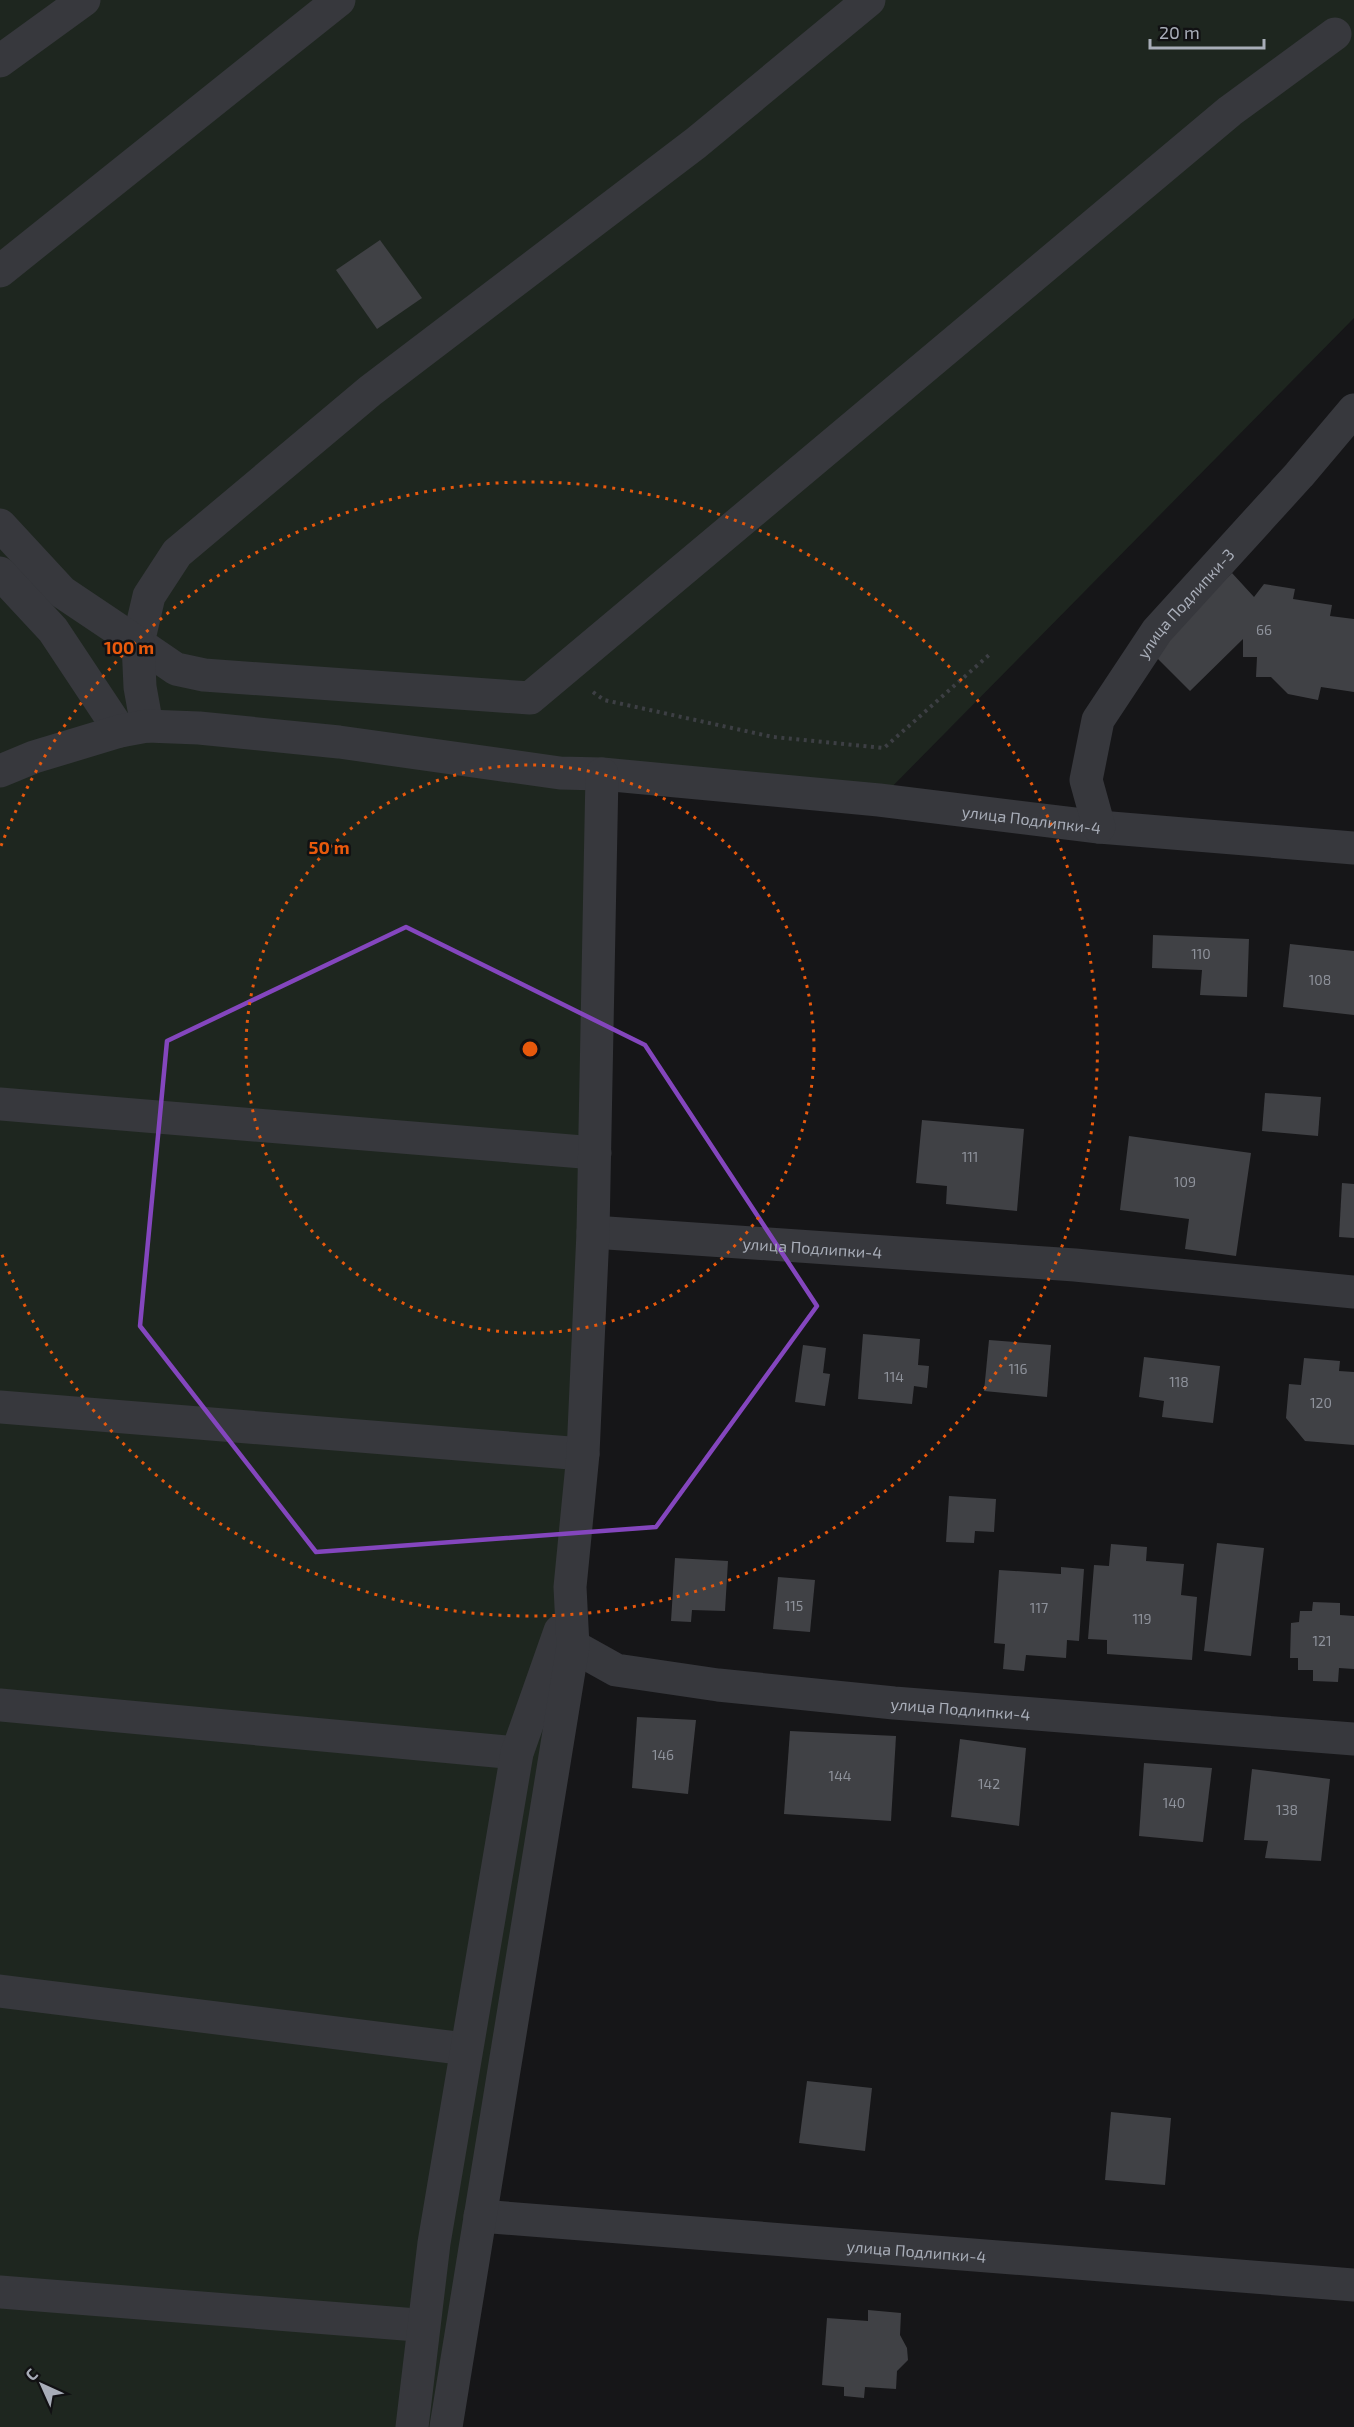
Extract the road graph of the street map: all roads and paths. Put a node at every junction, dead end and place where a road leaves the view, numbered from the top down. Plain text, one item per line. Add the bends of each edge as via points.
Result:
1 (84, 0) edge
2 (339, 0) edge
3 (869, 0) edge
4 (1335, 34) dead end
5 (0, 61) edge
6 (0, 271) edge
7 (1354, 410) edge
8 (0, 525) edge
9 (0, 573) edge
10 (138, 644) junction
11 (989, 655) dead end
12 (562, 672) junction
13 (133, 728) junction
14 (0, 771) edge
15 (602, 774) junction
16 (1100, 827) junction
17 (1354, 848) edge
18 (0, 1104) edge
19 (595, 1153) junction
20 (593, 1232) junction
21 (1354, 1292) edge
22 (0, 1407) edge
23 (583, 1454) junction
24 (571, 1600) junction
25 (573, 1646) junction
26 (0, 1705) edge
27 (1354, 1739) edge
28 (517, 1753) junction
29 (0, 1991) edge
30 (466, 2049) junction
31 (480, 2216) junction
32 (1354, 2285) edge
33 (0, 2292) edge
34 (417, 2325) dead end
35 (412, 2427) edge
36 (446, 2427) edge

1 - 5 street
2 - 6 street
3 - 10 street via 696,143 370,390 177,553 148,596
4 - 12 street via 1230,111
7 - 16 street, улица Подлипки-3 via 1157,631 1098,720 1086,780
8 - 10 street via 62,592
9 - 13 street via 53,630
10 - 12 street via 176,669 204,675 530,698
10 - 13 street via 140,687
11 - 12 path via 884,748 773,737 604,700
13 - 14 street
13 - 15 street, улица Подлипки-4 via 199,728 339,742 560,773
15 - 16 street, улица Подлипки-4 via 879,800
15 - 19 street
16 - 17 street, улица Подлипки-4
18 - 19 street
19 - 20 street
20 - 21 street, улица Подлипки-4 via 1075,1265
20 - 23 street
22 - 23 street
23 - 24 street
24 - 25 street
24 - 28 street
25 - 27 street, улица Подлипки-4 via 616,1670 718,1685 894,1703
25 - 31 street
26 - 28 street
28 - 30 street
29 - 30 street
30 - 35 street via 434,2243
31 - 32 street, улица Подлипки-4
31 - 36 street
33 - 34 street

